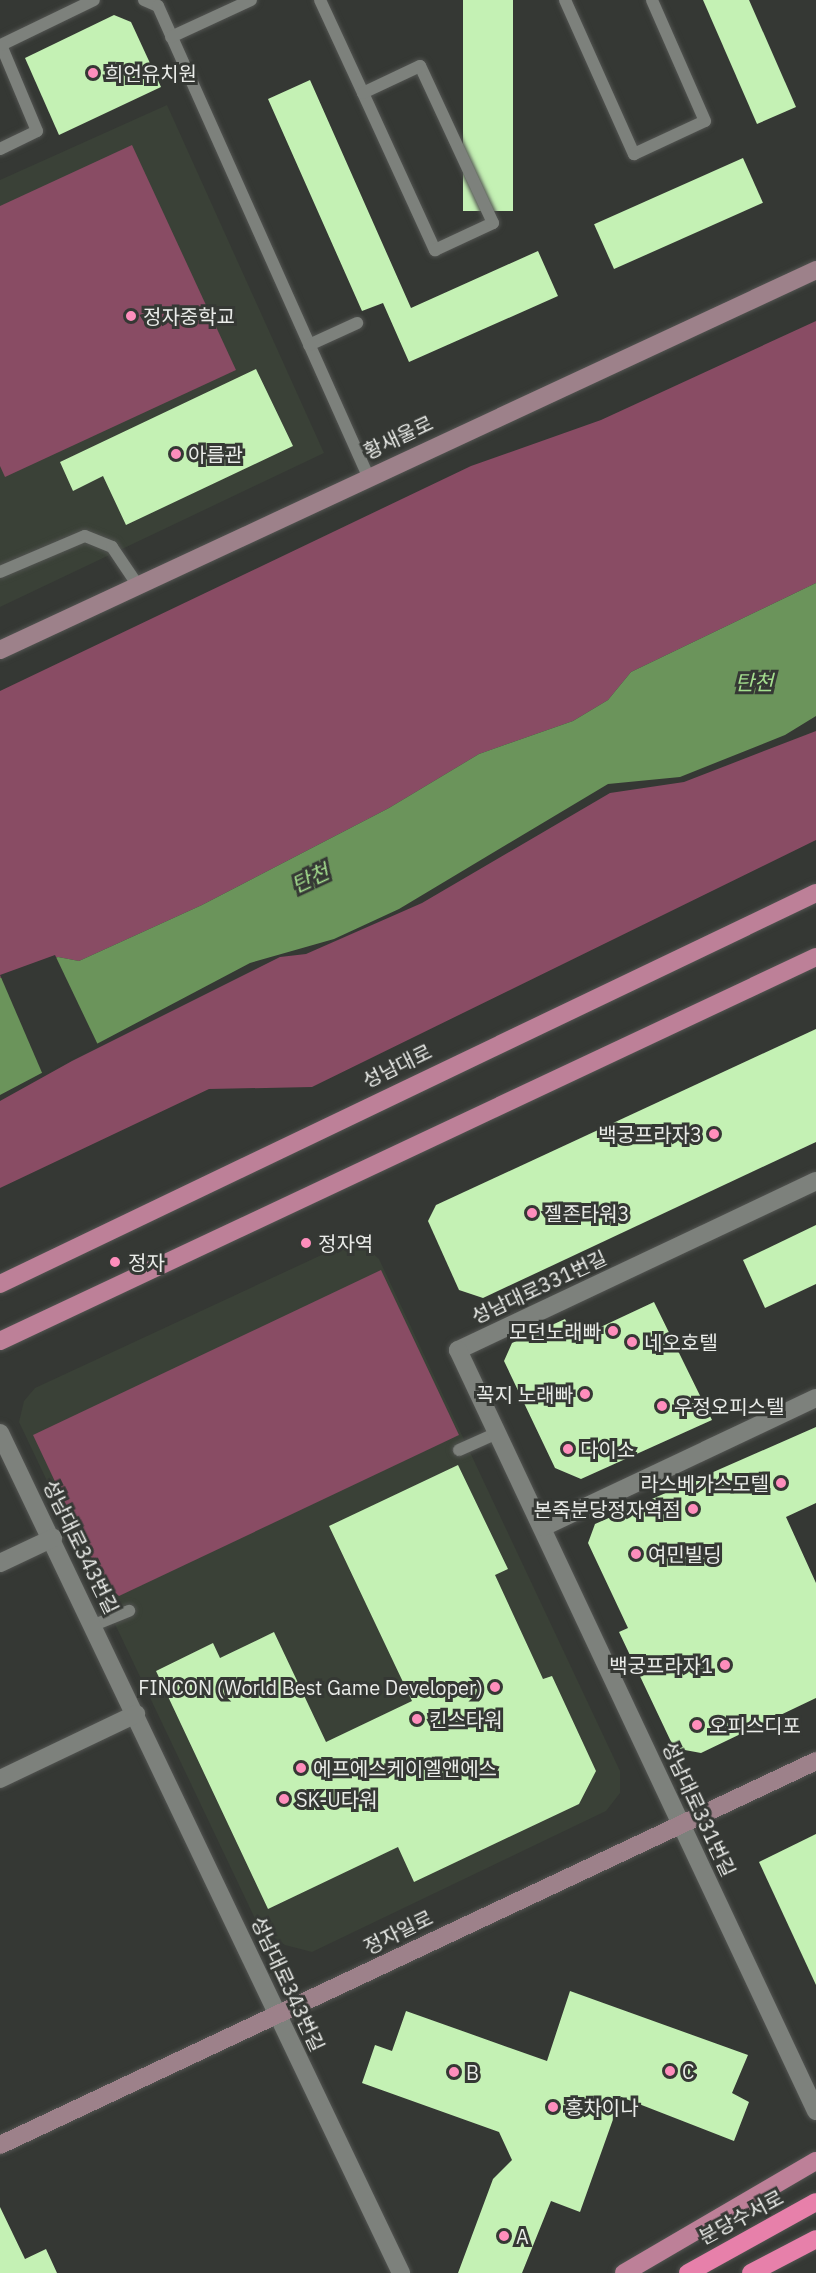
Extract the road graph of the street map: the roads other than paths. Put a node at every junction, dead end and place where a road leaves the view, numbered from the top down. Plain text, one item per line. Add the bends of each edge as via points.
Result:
1 (94, 0) edge
2 (144, 0) edge
3 (251, 0) edge
4 (320, 0) edge
5 (565, 0) edge
6 (652, 0) edge
7 (156, 3) edge
8 (171, 37) junction
9 (0, 44) edge
10 (363, 93) junction
11 (0, 149) edge
12 (816, 270) edge
13 (357, 323) dead end
14 (309, 345) junction
15 (368, 476) junction
16 (0, 572) edge
17 (137, 584) junction
18 (0, 650) edge
19 (816, 893) edge
20 (816, 957) edge
21 (816, 1181) edge
22 (0, 1284) edge
23 (0, 1341) edge
24 (816, 1398) edge
25 (497, 1432) junction
26 (0, 1433) edge
27 (459, 1450) dead end
28 (543, 1527) junction
29 (53, 1538) junction
30 (0, 1563) edge
31 (129, 1611) dead end
32 (94, 1625) junction
33 (136, 1714) junction
34 (816, 1761) edge
35 (0, 1779) edge
36 (681, 1824) junction
37 (278, 2014) junction
38 (816, 2110) edge
39 (0, 2145) edge
40 (816, 2161) edge
41 (816, 2202) edge
42 (816, 2239) edge
43 (401, 2273) edge
44 (624, 2273) edge
45 (688, 2273) edge
46 (751, 2273) edge

1 - 9 lane
2 - 7 lane
3 - 8 lane
4 - 10 lane
5 - 6 lane via 634,154 705,121
7 - 8 lane
8 - 14 lane
9 - 11 lane via 37,131
10 - 10 lane via 435,250 493,223 420,66
12 - 15 main road, 황새울로
13 - 14 lane
14 - 15 lane
15 - 17 main road, 황새울로
16 - 17 lane via 85,536 112,547
17 - 18 main road, 황새울로
19 - 22 main road, 성남대로
20 - 23 main road
21 - 25 street, 성남대로331번길 via 458,1350
24 - 28 street
25 - 27 lane
25 - 28 street, 성남대로331번길
26 - 29 street, 성남대로343번길
28 - 36 street, 성남대로331번길
29 - 30 street
29 - 32 street, 성남대로343번길
31 - 32 lane
32 - 33 street, 성남대로343번길
33 - 35 street
33 - 37 street, 성남대로343번길
34 - 36 main road, 정자일로
36 - 37 main road, 정자일로
36 - 38 street, 성남대로331번길
37 - 39 main road, 정자일로
37 - 43 street, 성남대로343번길
40 - 44 main road
41 - 45 highway, 분당수서로
42 - 46 highway

